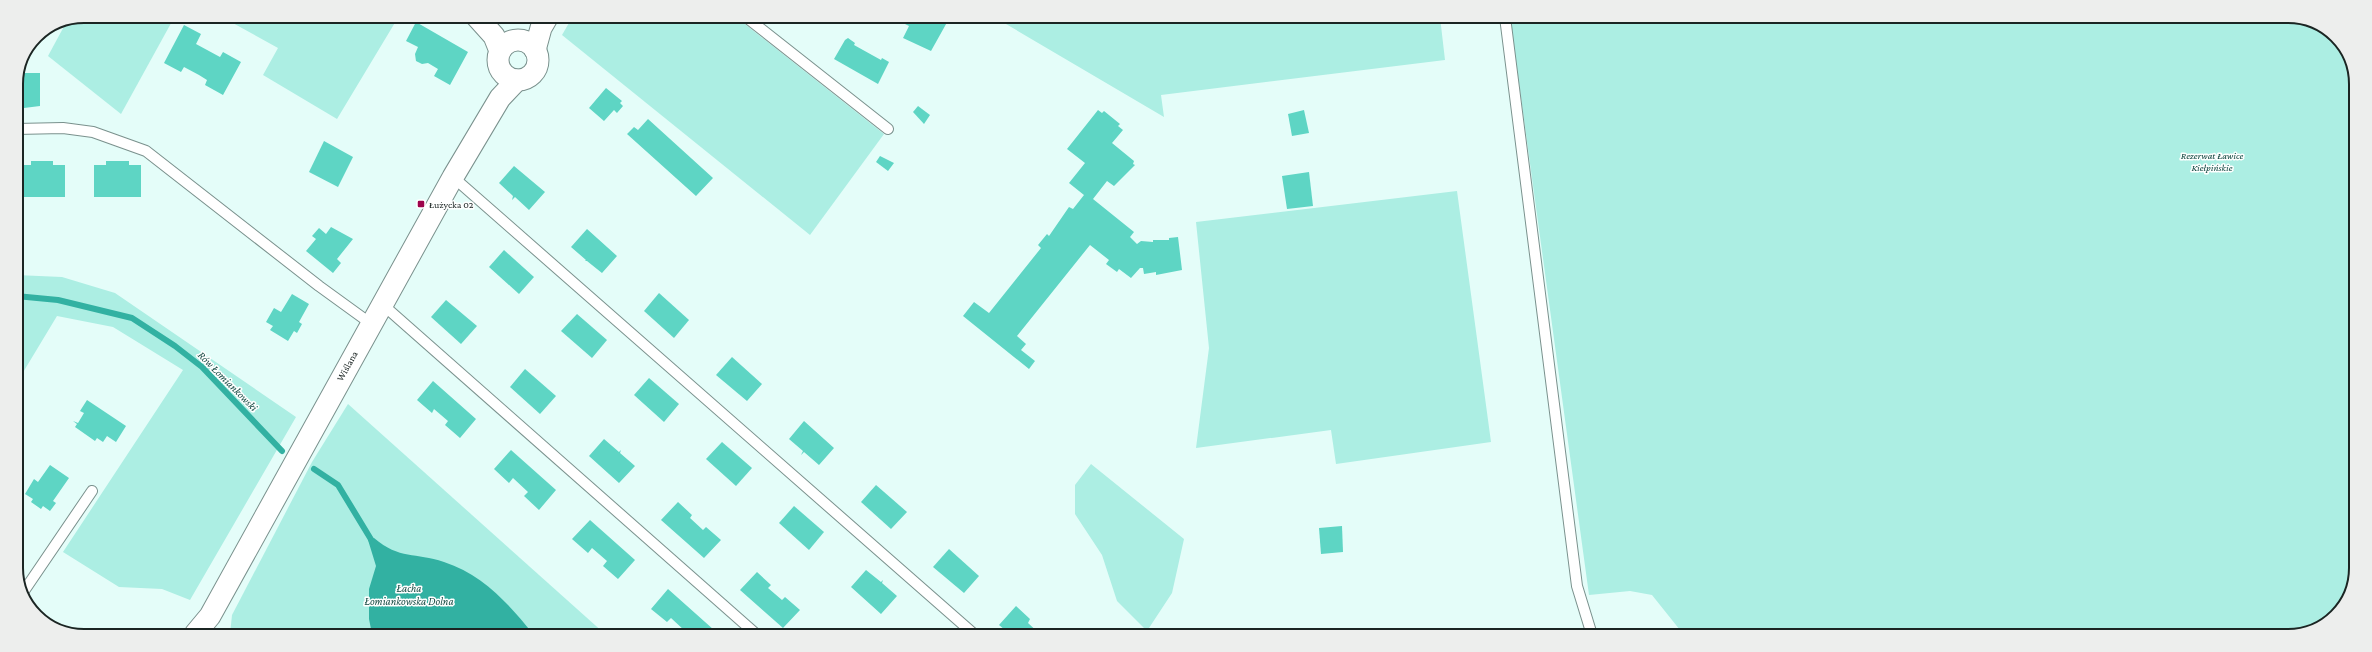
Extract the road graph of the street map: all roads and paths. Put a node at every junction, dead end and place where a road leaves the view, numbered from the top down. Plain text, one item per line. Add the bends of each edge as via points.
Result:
1 (485, 23) edge
2 (544, 23) edge
3 (754, 23) edge
4 (1506, 23) edge
5 (512, 44) junction
6 (510, 77) junction
7 (23, 129) edge
8 (888, 129) dead end
9 (453, 177) junction
10 (382, 304) junction
11 (370, 323) junction
12 (92, 491) dead end
13 (26, 588) edge
14 (199, 629) edge
15 (750, 629) edge
16 (968, 629) edge
17 (1590, 629) edge

1 - 5 street
2 - 5 street
3 - 8 lane
4 - 17 lane via 1577,586
5 - 6 street, Wiślana via 498,63
5 - 6 street via 538,62 529,77
6 - 9 street, Wiślana
7 - 11 lane via 63,128 93,132 146,151
9 - 10 street, Wiślana
9 - 16 lane
10 - 11 street, Wiślana
10 - 15 lane
11 - 14 street, Wiślana via 210,616
12 - 13 lane

